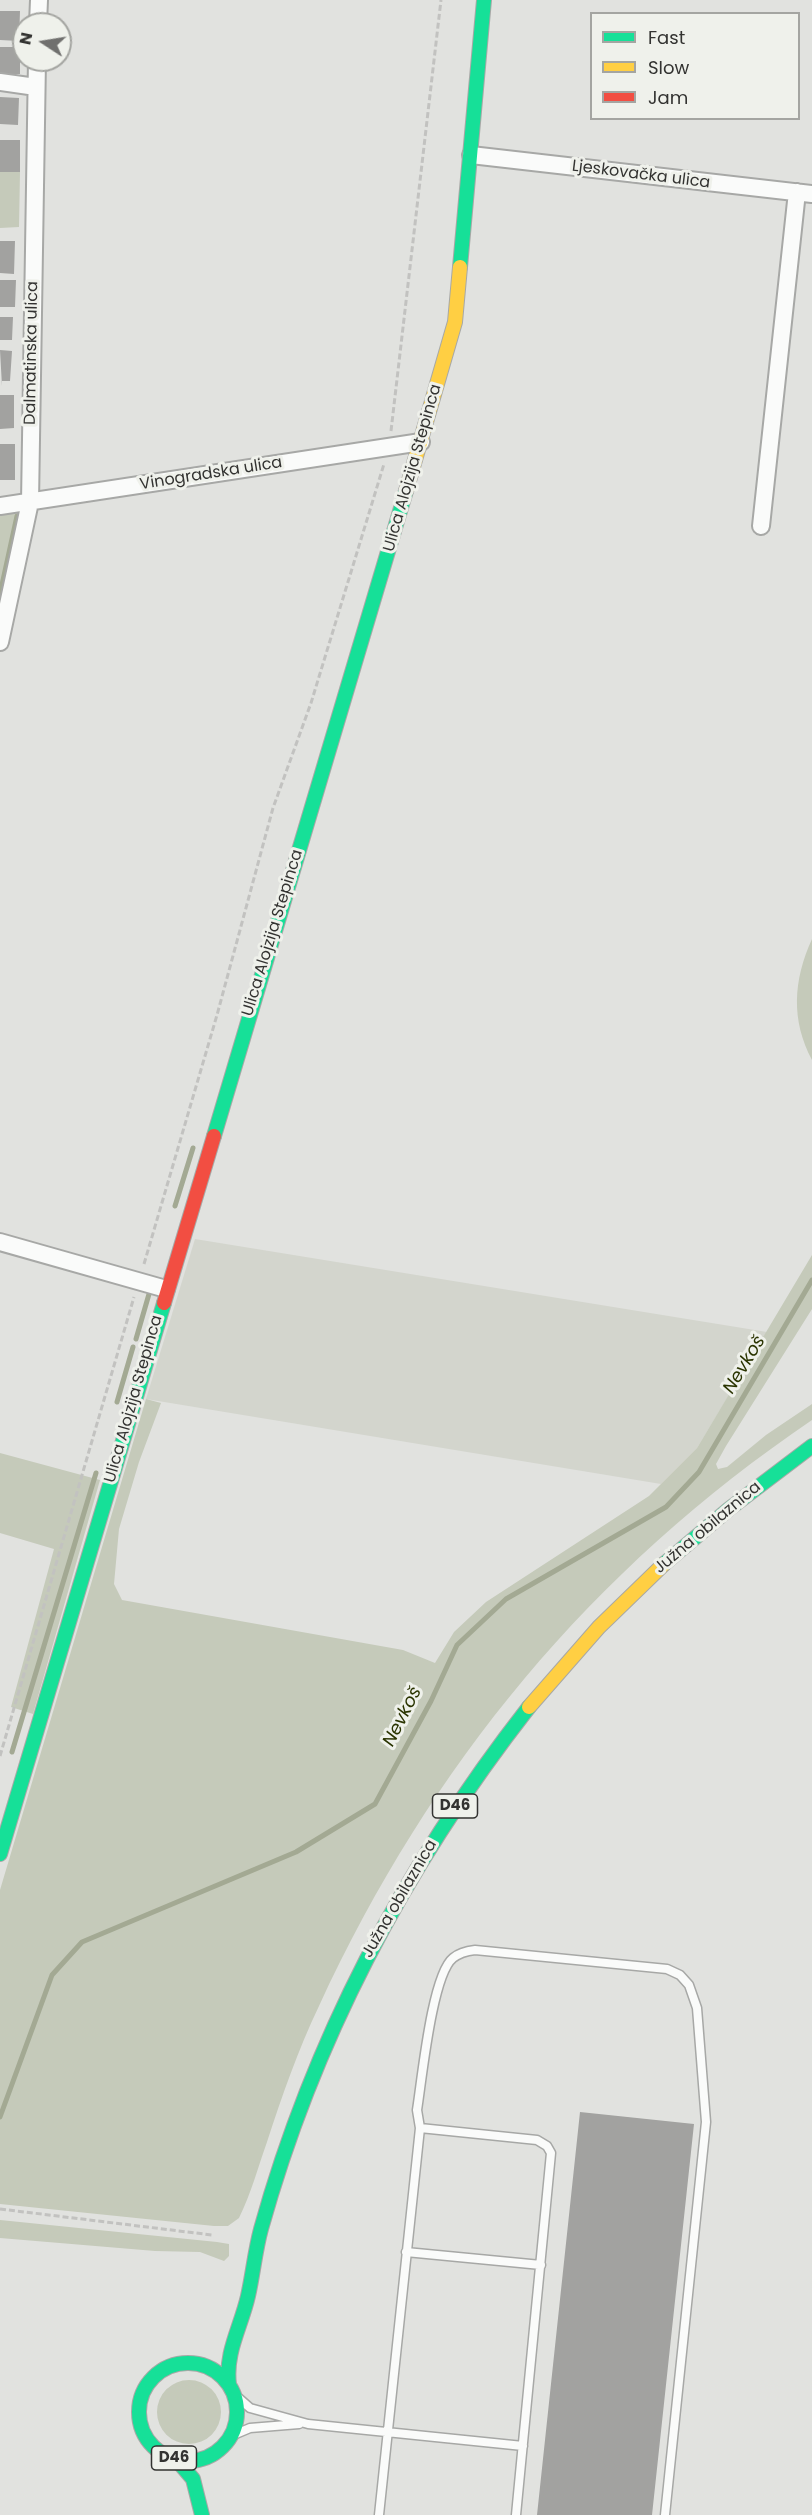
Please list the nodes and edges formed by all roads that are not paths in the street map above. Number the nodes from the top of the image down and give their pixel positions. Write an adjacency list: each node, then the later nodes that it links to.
1 (484, 0): 5 (main road, Ulica Alojzija Stepinca)
2 (33, 72): 4 (street, Dalmatinska ulica)
3 (0, 82): 4 (street)
4 (36, 87): 8 (street, Dalmatinska ulica)
5 (471, 155): 6 (street, Ljeskovačka ulica); 7 (main road, Ulica Alojzija Stepinca)
6 (804, 193): 10 (street)
7 (421, 442): 8 (street, Vinogradska ulica); 13 (main road, Ulica Alojzija Stepinca)
8 (30, 502): 9 (street, Vinogradska ulica); 11 (street, Dalmatinska ulica)
9 (0, 506)
10 (761, 526)
11 (0, 642)
12 (0, 1242): 13 (street)
13 (166, 1289): 15 (main road, Ulica Alojzija Stepinca)
14 (812, 1446): 19 (main road, Južna obilaznica / D46)
15 (0, 1854)
16 (420, 2128): 17 (lane); 18 (lane); 36 (lane)
17 (406, 2252): 18 (lane); 25 (lane)
18 (541, 2265): 27 (lane)
19 (250, 2272): 20 (main road, Južna obilaznica / D46); 23 (main road, Južna obilaznica / D46)
20 (220, 2338)
21 (210, 2352): 22 (main road, D46)
22 (194, 2363): 23 (main road); 29 (main road, D46)
23 (232, 2389): 24 (lane); 26 (main road, D46)
24 (308, 2424): 25 (lane); 26 (lane)
25 (387, 2432): 27 (lane); 34 (lane)
26 (231, 2436): 28 (main road, D46)
27 (523, 2446): 35 (lane)
28 (216, 2452): 29 (main road, D46); 30 (main road, D46)
29 (176, 2459): 32 (main road, D46)
30 (212, 2469)
31 (211, 2490): 33 (main road, D46)
32 (202, 2515)
33 (212, 2515)
34 (379, 2515)
35 (516, 2515)
36 (665, 2515)

